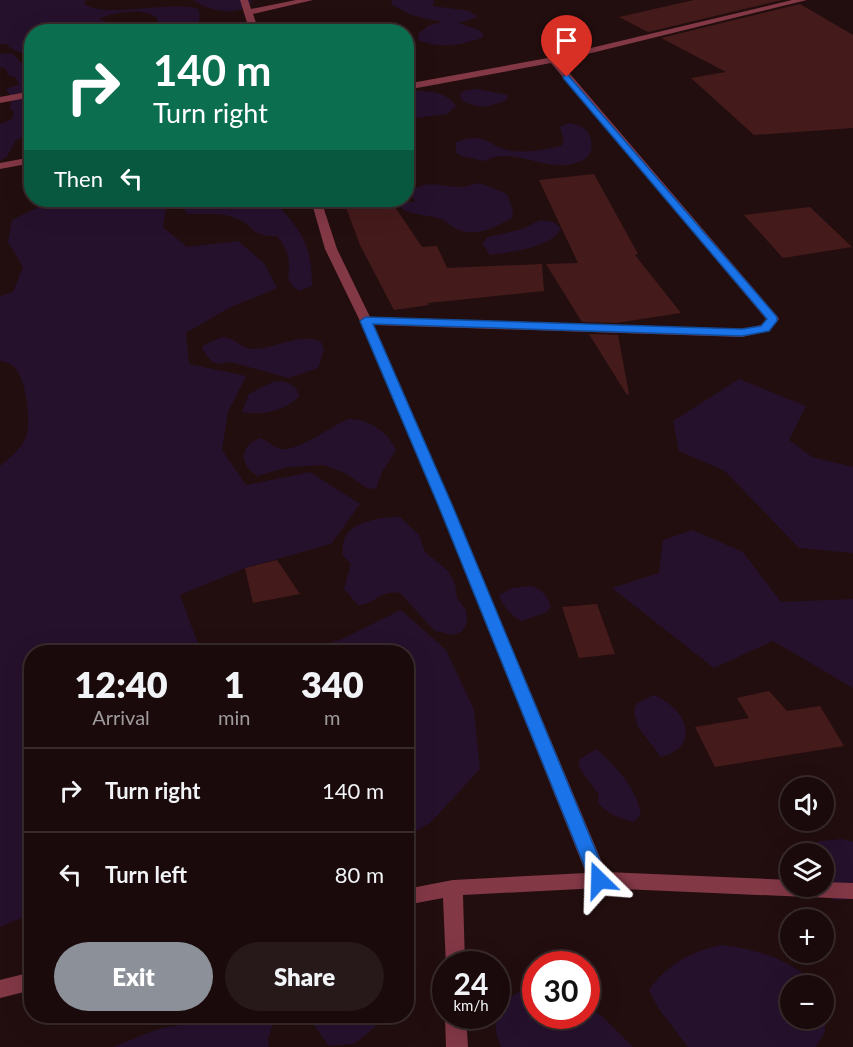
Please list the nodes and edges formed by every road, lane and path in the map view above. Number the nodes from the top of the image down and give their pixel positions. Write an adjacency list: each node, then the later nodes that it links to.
1 (244, 0): 4 (street)
2 (309, 0): 4 (street)
3 (803, 0): 6 (street)
4 (249, 12): 5 (street)
5 (253, 24)
6 (553, 60): 7 (street); 13 (street)
7 (414, 86)
8 (24, 96): 9 (street)
9 (0, 100)
10 (24, 162): 11 (street)
11 (0, 166)
12 (318, 207): 13 (street)
13 (366, 321): 14 (street)
14 (599, 880): 15 (street); 16 (street)
15 (453, 888): 17 (street); 18 (street)
16 (853, 891)
17 (414, 895)
18 (455, 951)
19 (24, 983): 20 (street)
20 (0, 989)
21 (456, 1029): 22 (street)
22 (457, 1047)

